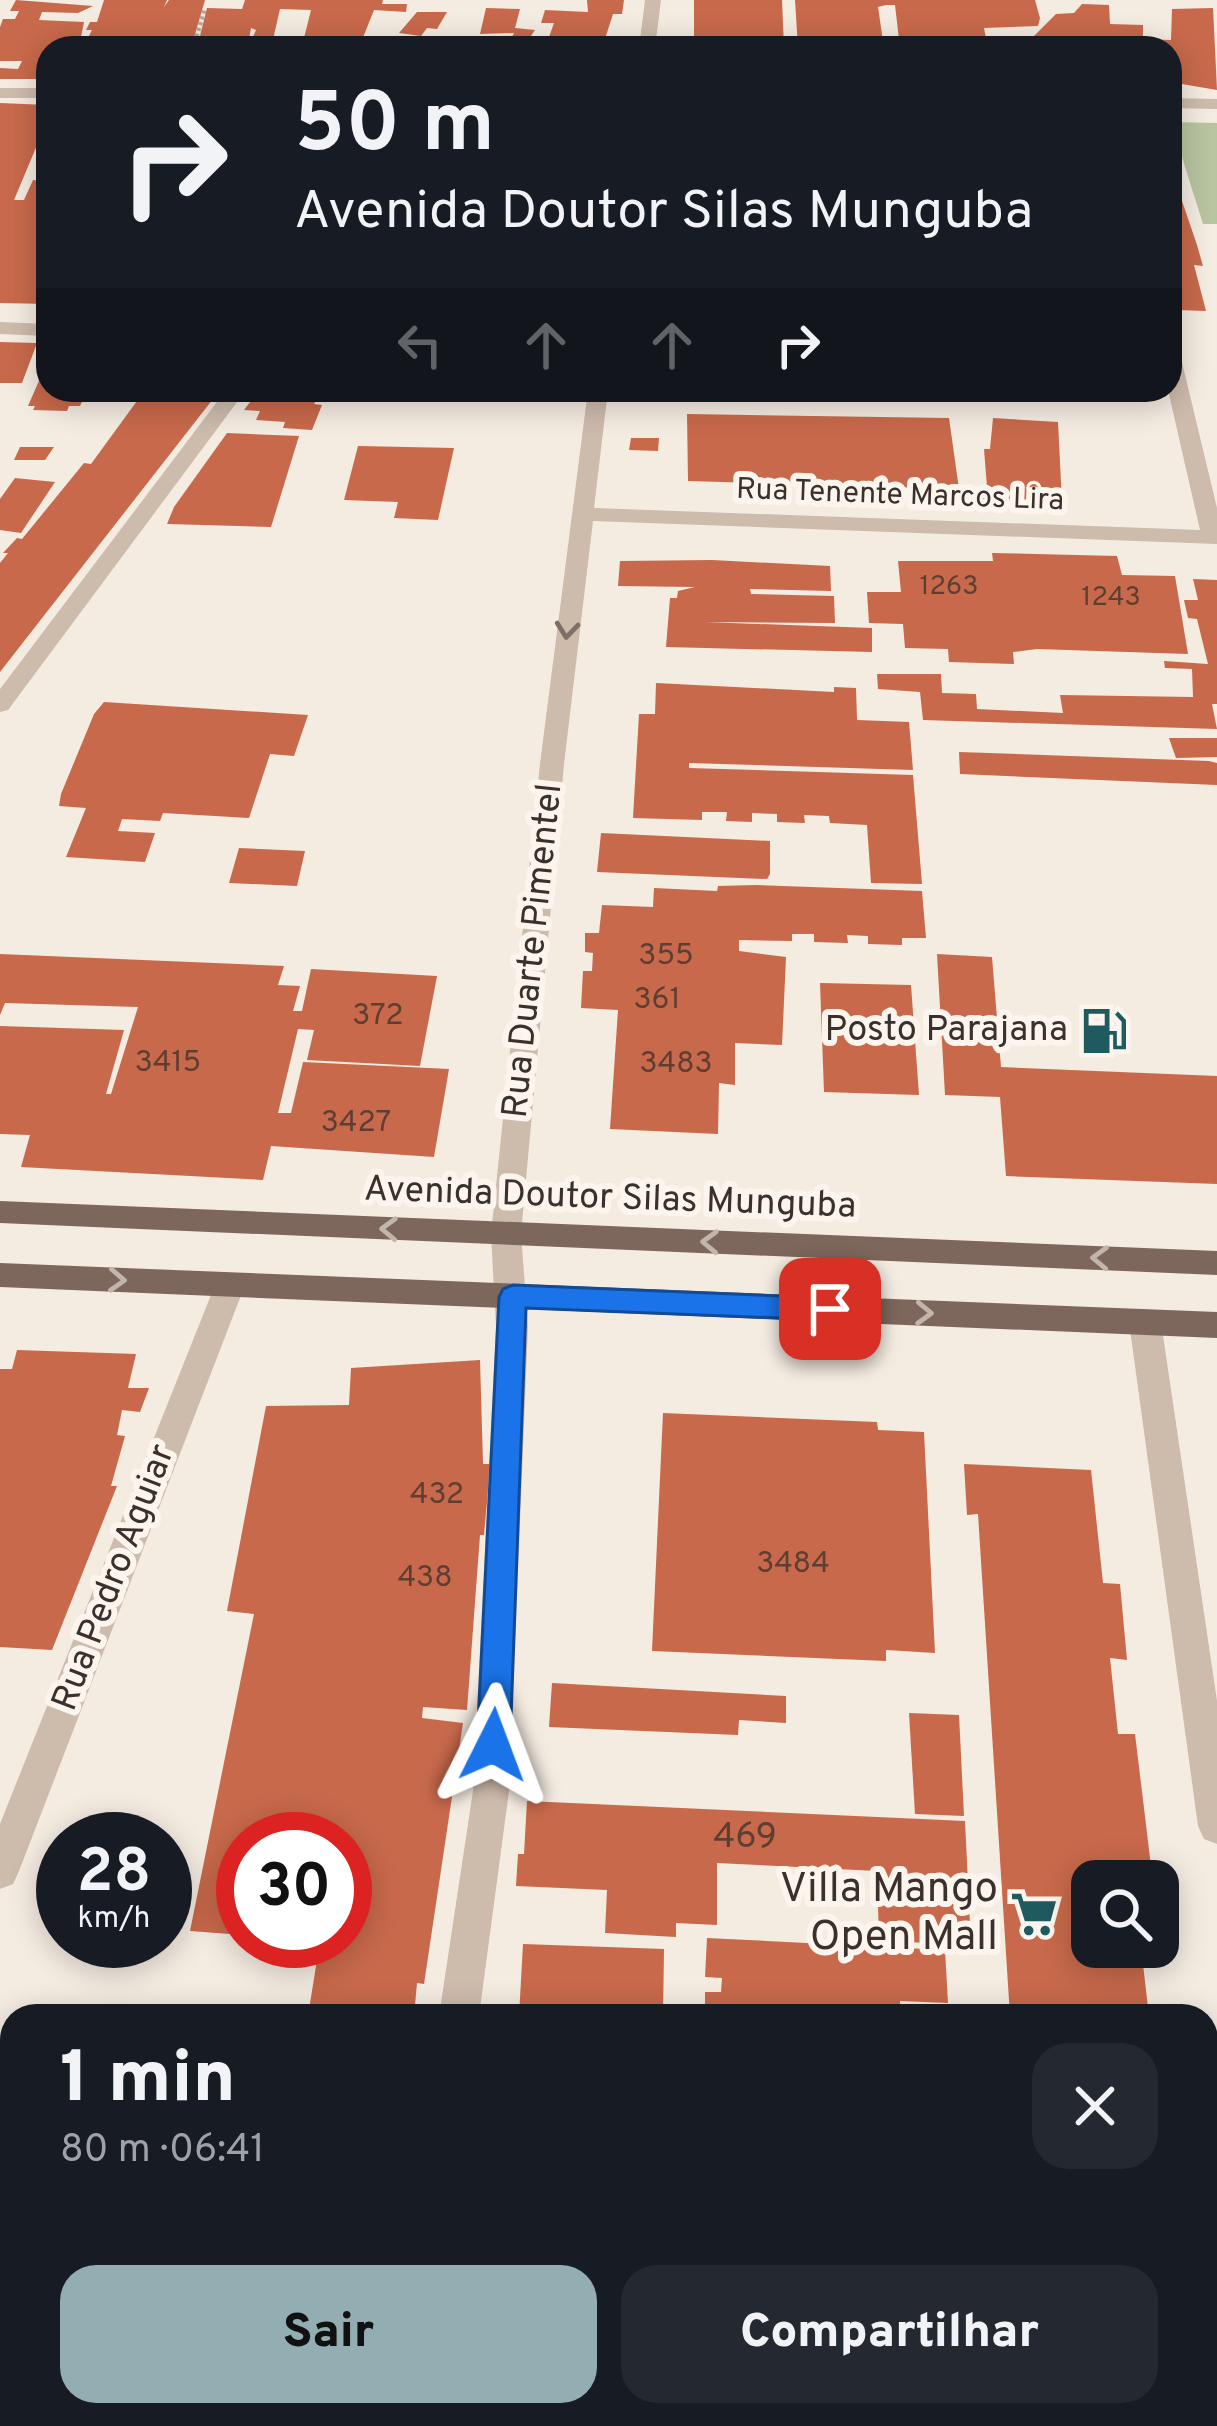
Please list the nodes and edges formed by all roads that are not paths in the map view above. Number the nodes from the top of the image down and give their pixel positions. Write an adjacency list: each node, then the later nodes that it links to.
1 (653, 0): 2 (street)
2 (648, 36)
3 (0, 93): 4 (street)
4 (36, 93)
5 (1182, 103): 6 (street)
6 (1217, 104)
7 (0, 328): 8 (street)
8 (36, 330)
9 (227, 402): 14 (street)
10 (596, 402): 12 (street, Rua Duarte Pimentel)
11 (1182, 402): 13 (street)
12 (580, 514): 13 (street, Rua Tenente Marcos Lira); 16 (street, Rua Duarte Pimentel, one-way to 16)
13 (1215, 537)
14 (0, 705)
15 (0, 1213): 16 (main road, Avenida Doutor Silas Munguba, one-way to 15)
16 (506, 1234): 17 (main road, Avenida Doutor Silas Munguba, one-way to 16); 20 (street, Rua Duarte Pimentel)
17 (1217, 1263)
18 (0, 1275): 19 (main road, one-way to 19)
19 (230, 1285): 20 (main road); 24 (street, Rua Pedro Aguiar)
20 (513, 1297): 21 (main road, one-way to 21); 25 (street, Rua Duarte Pimentel)
21 (1145, 1322): 22 (main road); 23 (street)
22 (1217, 1325)
23 (1217, 1826)
24 (0, 1871)
25 (461, 2004)

